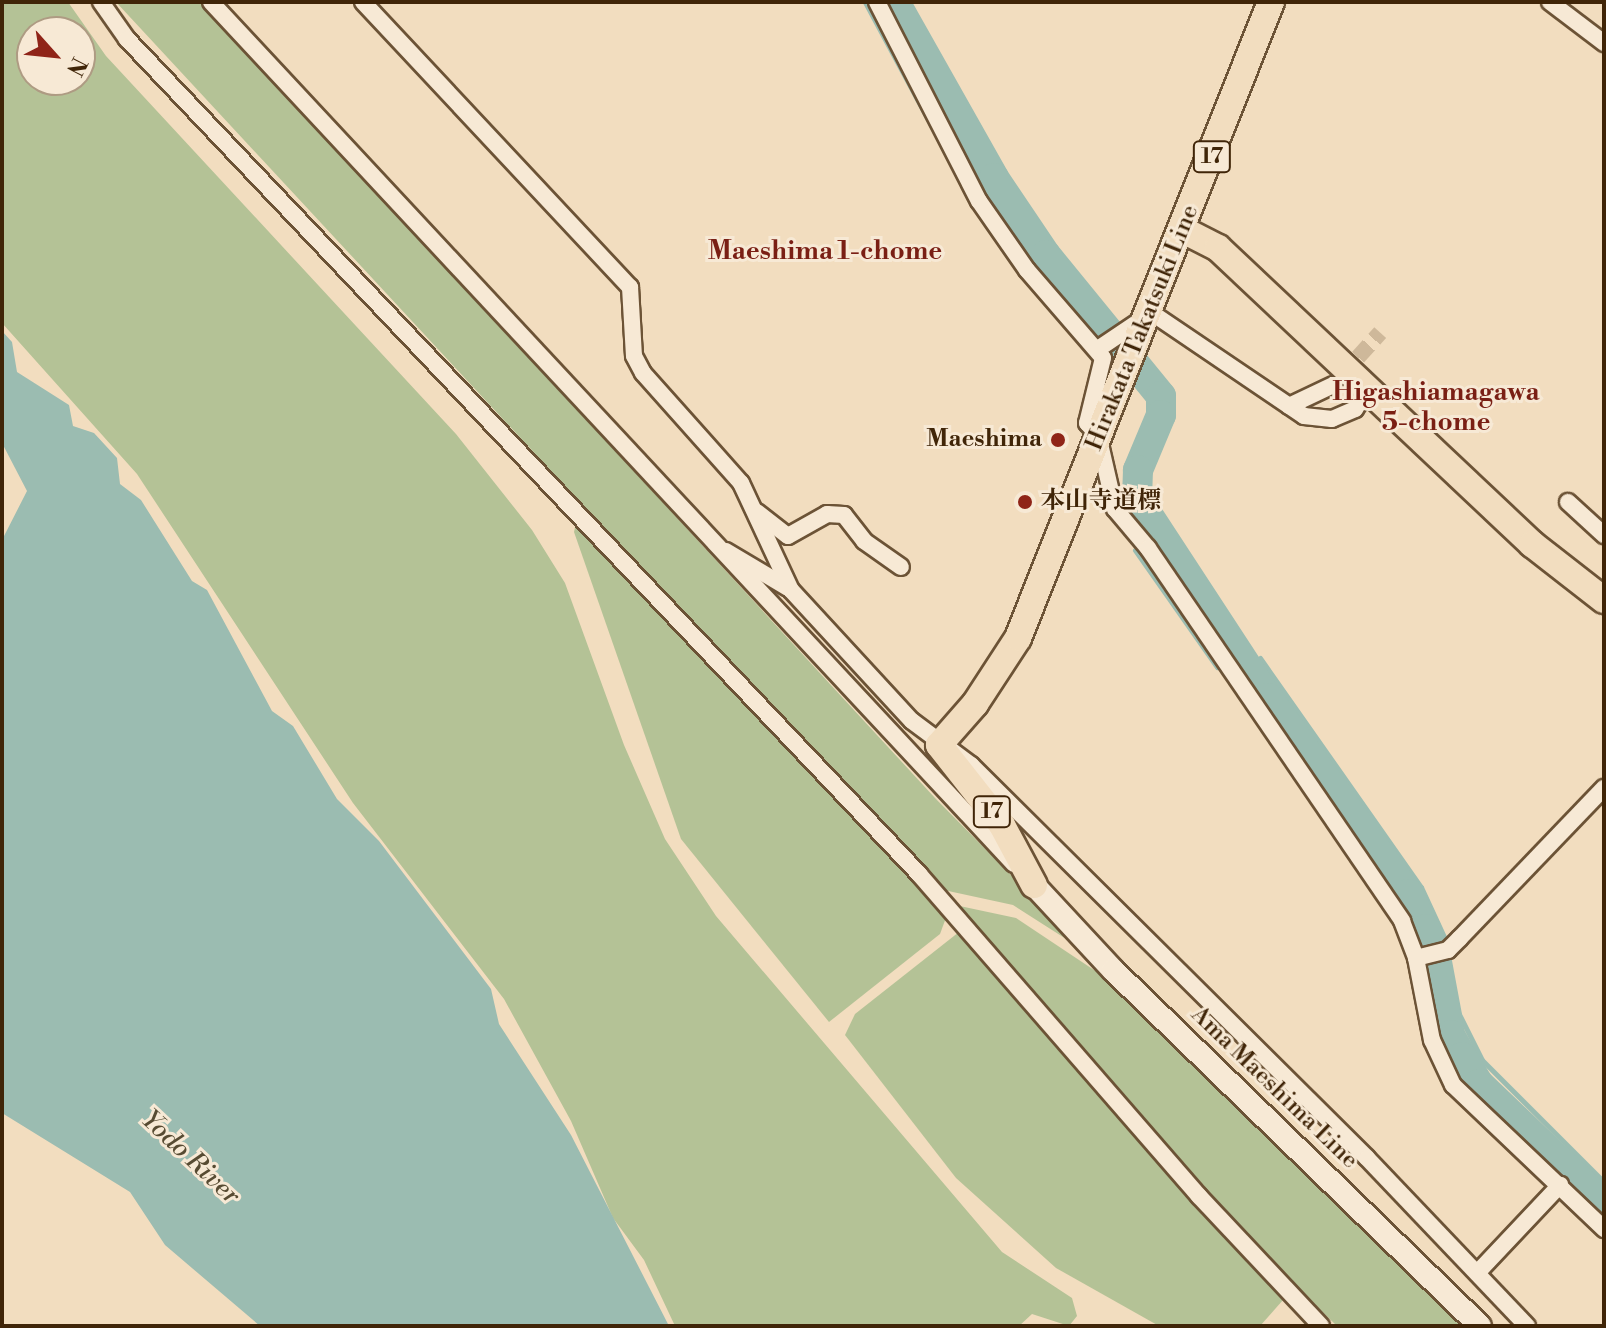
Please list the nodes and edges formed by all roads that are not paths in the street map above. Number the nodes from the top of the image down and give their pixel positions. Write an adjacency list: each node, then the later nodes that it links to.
1 (101, 2): 29 (street)
2 (211, 2): 18 (street)
3 (363, 2): 16 (street)
4 (877, 2): 10 (street)
5 (1271, 2): 8 (main road, Hirakata Takatsuki Line / 17)
6 (1550, 2): 7 (street)
7 (1604, 43)
8 (1183, 230): 9 (main road, Hirakata Takatsuki Line / 17); 12 (main road)
9 (1143, 314): 10 (street); 13 (street); 14 (main road, Hirakata Takatsuki Line / 17)
10 (1098, 349): 14 (street)
11 (1333, 385): 13 (street)
12 (1367, 391): 13 (street); 21 (main road)
13 (1289, 406)
14 (1098, 435): 22 (main road, Hirakata Takatsuki Line / 17); 25 (street)
15 (1568, 502): 17 (street)
16 (753, 508): 19 (street); 20 (street)
17 (1604, 535)
18 (721, 549): 20 (street); 24 (street)
19 (901, 567)
20 (791, 590): 22 (street)
21 (1604, 603)
22 (939, 745): 24 (main road, 17); 28 (street)
23 (1604, 788): 25 (street)
24 (1034, 885): 30 (main road, Ama Maeshima Line)
25 (1416, 958): 26 (street)
26 (1560, 1185): 27 (street); 28 (street)
27 (1604, 1229)
28 (1478, 1272): 31 (street)
29 (1321, 1326)
30 (1480, 1326)
31 (1527, 1326)

